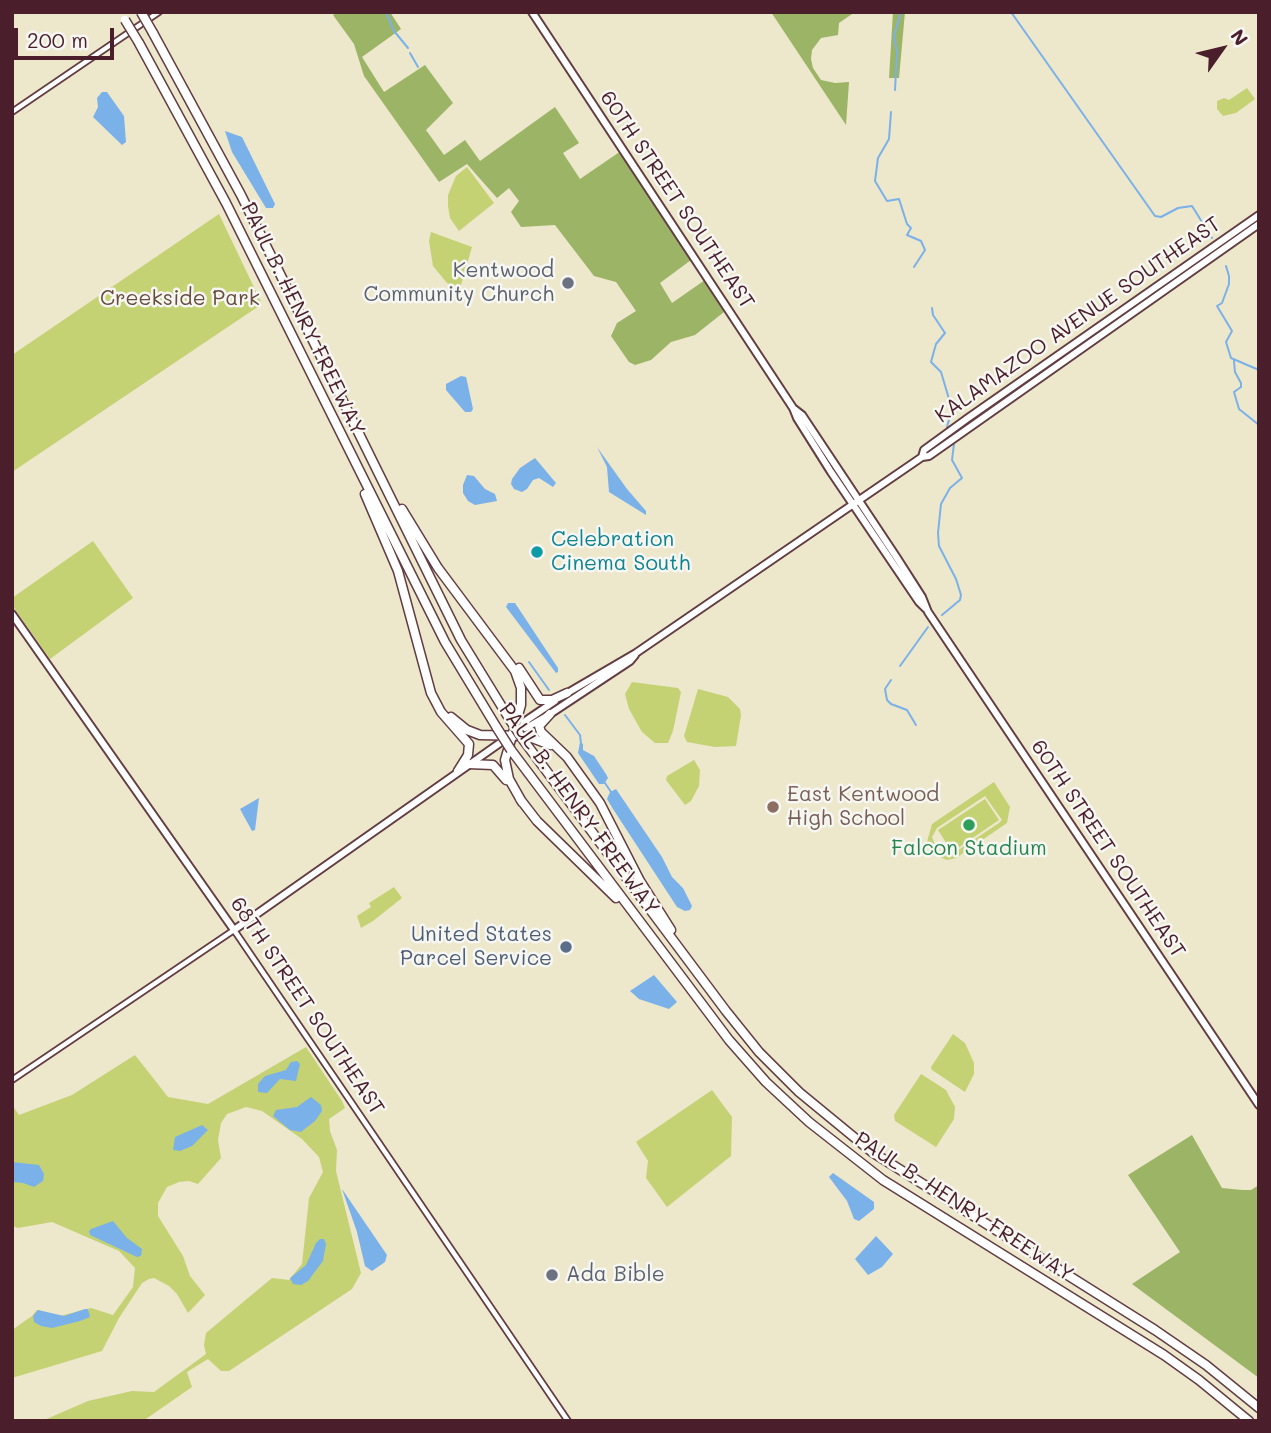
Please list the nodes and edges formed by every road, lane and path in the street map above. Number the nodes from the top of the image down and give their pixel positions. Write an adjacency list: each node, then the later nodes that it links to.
1 (141, 12): 11 (highway, PAUL B. HENRY FREEWAY, bridge)
2 (159, 12): 5 (street)
3 (531, 12): 13 (main road, 60TH STREET SOUTHEAST)
4 (123, 16): 10 (highway, PAUL B. HENRY FREEWAY, bridge)
5 (12, 112)
6 (1259, 215): 8 (main road, KALAMAZOO AVENUE SOUTHEAST)
7 (1259, 224): 9 (main road, KALAMAZOO AVENUE SOUTHEAST)
8 (1240, 229): 9 (main road); 12 (main road, KALAMAZOO AVENUE SOUTHEAST)
9 (1215, 255): 14 (main road, KALAMAZOO AVENUE SOUTHEAST)
10 (295, 342): 27 (highway); 38 (highway, PAUL B. HENRY FREEWAY, bridge)
11 (326, 365): 25 (highway); 37 (highway, PAUL B. HENRY FREEWAY, bridge)
12 (987, 405): 14 (main road); 15 (main road, KALAMAZOO AVENUE SOUTHEAST)
13 (793, 408): 17 (main road, 60TH STREET SOUTHEAST); 18 (main road, 60TH STREET SOUTHEAST)
14 (969, 427): 16 (main road, KALAMAZOO AVENUE SOUTHEAST)
15 (938, 440): 16 (main road); 19 (main road, KALAMAZOO AVENUE SOUTHEAST)
16 (939, 449): 19 (main road, KALAMAZOO AVENUE SOUTHEAST)
17 (819, 453): 18 (main road); 20 (main road, 60TH STREET SOUTHEAST)
18 (828, 455): 20 (main road, 60TH STREET SOUTHEAST)
19 (922, 457): 20 (main road, KALAMAZOO AVENUE SOUTHEAST)
20 (856, 503): 21 (main road, 60TH STREET SOUTHEAST); 22 (main road, 60TH STREET SOUTHEAST); 26 (main road, KALAMAZOO AVENUE SOUTHEAST)
21 (882, 548): 22 (main road); 23 (main road, 60TH STREET SOUTHEAST)
22 (895, 554): 23 (main road, 60TH STREET SOUTHEAST)
23 (928, 612): 40 (main road, 60TH STREET SOUTHEAST)
24 (12, 614): 36 (main road, 68TH STREET SOUTHEAST)
25 (478, 621): 28 (highway); 31 (highway)
26 (636, 653): 28 (main road, KALAMAZOO AVENUE SOUTHEAST); 29 (main road, KALAMAZOO AVENUE SOUTHEAST)
27 (422, 659): 31 (highway); 33 (highway)
28 (567, 694): 30 (main road, KALAMAZOO AVENUE SOUTHEAST)
29 (550, 714): 30 (main road, KALAMAZOO AVENUE SOUTHEAST); 34 (highway)
30 (522, 728): 31 (main road, KALAMAZOO AVENUE SOUTHEAST)
31 (511, 735): 32 (main road, KALAMAZOO AVENUE SOUTHEAST); 34 (highway); 35 (highway)
32 (468, 764): 33 (main road, KALAMAZOO AVENUE SOUTHEAST); 35 (highway)
33 (458, 771): 36 (main road, KALAMAZOO AVENUE SOUTHEAST)
34 (579, 774): 37 (highway)
35 (522, 802): 38 (highway)
36 (234, 930): 39 (street, KALAMAZOO AVENUE SOUTHEAST); 42 (street, 68TH STREET SOUTHEAST)
37 (726, 1011): 41 (highway, PAUL B. HENRY FREEWAY)
38 (712, 1018): 43 (highway, PAUL B. HENRY FREEWAY)
39 (12, 1080)
40 (1259, 1105)
41 (1259, 1408)
42 (568, 1421)
43 (1249, 1421)

